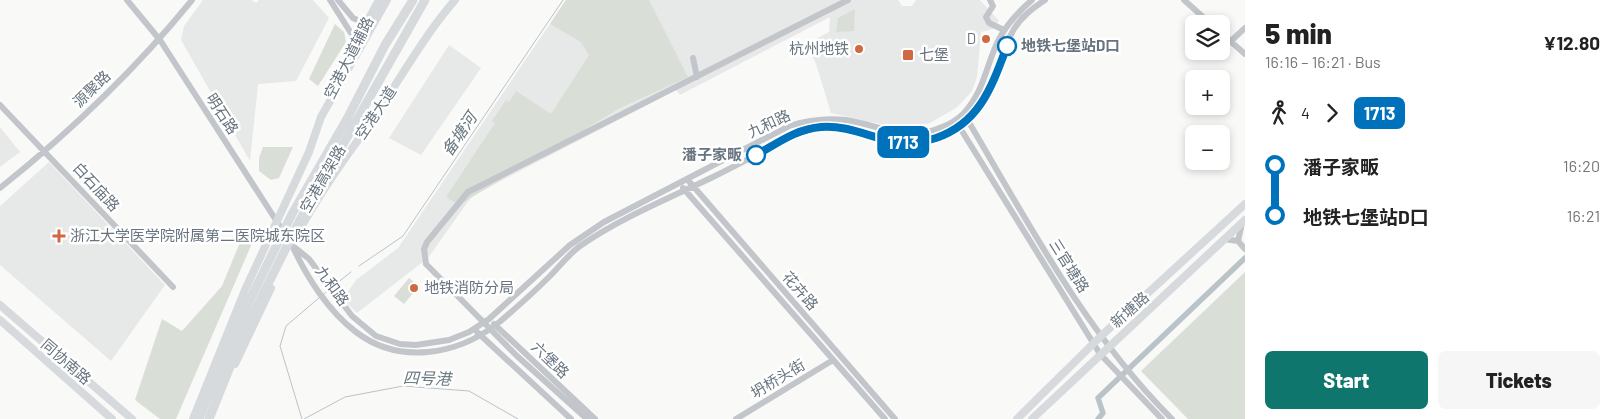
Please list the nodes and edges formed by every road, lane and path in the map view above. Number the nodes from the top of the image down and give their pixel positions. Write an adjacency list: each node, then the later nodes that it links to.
1 (127, 0): 20 (street, 明石路)
2 (192, 0): 20 (street, 源聚路)
3 (330, 0): 21 (street)
4 (338, 0): 17 (street)
5 (379, 0): 17 (main road, 空港大道辅路)
6 (387, 0): 29 (main road)
7 (406, 0): 23 (highway)
8 (413, 0): 23 (highway, 空港高架路)
9 (426, 0): 32 (highway, 空港高架路)
10 (848, 0): 26 (street)
11 (990, 0): 19 (street)
12 (1032, 0): 19 (street, 九和路)
13 (1045, 0): 31 (street, 九和路)
14 (1184, 0): 16 (street)
15 (454, 2): 44 (main road, 空港大道)
16 (1201, 15)
17 (366, 24): 21 (main road, 空港大道辅路)
18 (1245, 28): 22 (street)
19 (1004, 30): 28 (street, 九和路)
20 (160, 40): 34 (street, 源聚路); 41 (street, 明石路)
21 (356, 41): 29 (main road, 空港大道辅路)
22 (1231, 41): 24 (street)
23 (385, 45): 32 (highway, 空港高架路)
24 (1245, 54)
25 (693, 58): 26 (street)
26 (697, 77): 65 (street)
27 (0, 105): 34 (street, 白石庙路)
28 (963, 114): 30 (street, 九和路); 31 (street, 三官塘路)
29 (321, 117): 41 (main road)
30 (954, 120): 33 (street, 三官塘路); 35 (street, 九和路)
31 (968, 121): 33 (street, 九和路); 53 (street, 三官塘路)
32 (350, 122): 61 (highway, 空港高架路); 62 (highway, 空港高架路)
33 (959, 127): 37 (street, 九和路); 54 (street, 三官塘路)
34 (45, 150): 38 (street, 源聚路); 46 (street, 白石庙路)
35 (687, 179): 36 (street, 九和路); 37 (street, 花卉路)
36 (679, 183): 39 (street, 花卉路); 48 (street, 九和路)
37 (693, 186): 39 (street, 九和路); 69 (street, 花卉路)
38 (0, 188)
39 (685, 190): 50 (street, 九和路); 57 (street, 花卉路)
40 (1245, 204): 53 (main road, 新塘路)
41 (276, 221): 44 (street, 明石路); 60 (main road)
42 (1243, 221): 43 (main road, 新塘路); 45 (street)
43 (1224, 239): 45 (street); 55 (main road, 新塘路)
44 (292, 245): 51 (street, 九和路); 52 (street, 九和路); 63 (main road, 空港大道)
45 (1242, 245)
46 (173, 287)
47 (0, 305): 59 (main road, 同协南路)
48 (489, 319): 50 (street, 六堡路); 51 (street, 九和路)
49 (0, 320): 58 (main road, 同协南路)
50 (495, 325): 52 (street, 九和路); 66 (street, 六堡路)
51 (474, 329): 52 (street, 六堡路)
52 (480, 335): 64 (street, 六堡路)
53 (1101, 336): 54 (main road, 新塘路); 55 (street, 三官塘路)
54 (1093, 344): 56 (street, 三官塘路); 70 (main road, 新塘路)
55 (1108, 346): 56 (main road, 新塘路); 73 (street, 三官塘路)
56 (1100, 354): 71 (main road, 新塘路); 72 (street, 三官塘路)
57 (833, 360): 67 (street, 坍桥头街); 68 (street, 花卉路)
58 (112, 419)
59 (132, 419)
60 (193, 419)
61 (199, 419)
62 (208, 419)
63 (213, 419)
64 (571, 419)
65 (587, 419)
66 (595, 419)
67 (736, 419)
68 (885, 419)
69 (895, 419)
70 (1017, 419)
71 (1032, 419)
72 (1162, 419)
73 (1172, 419)

